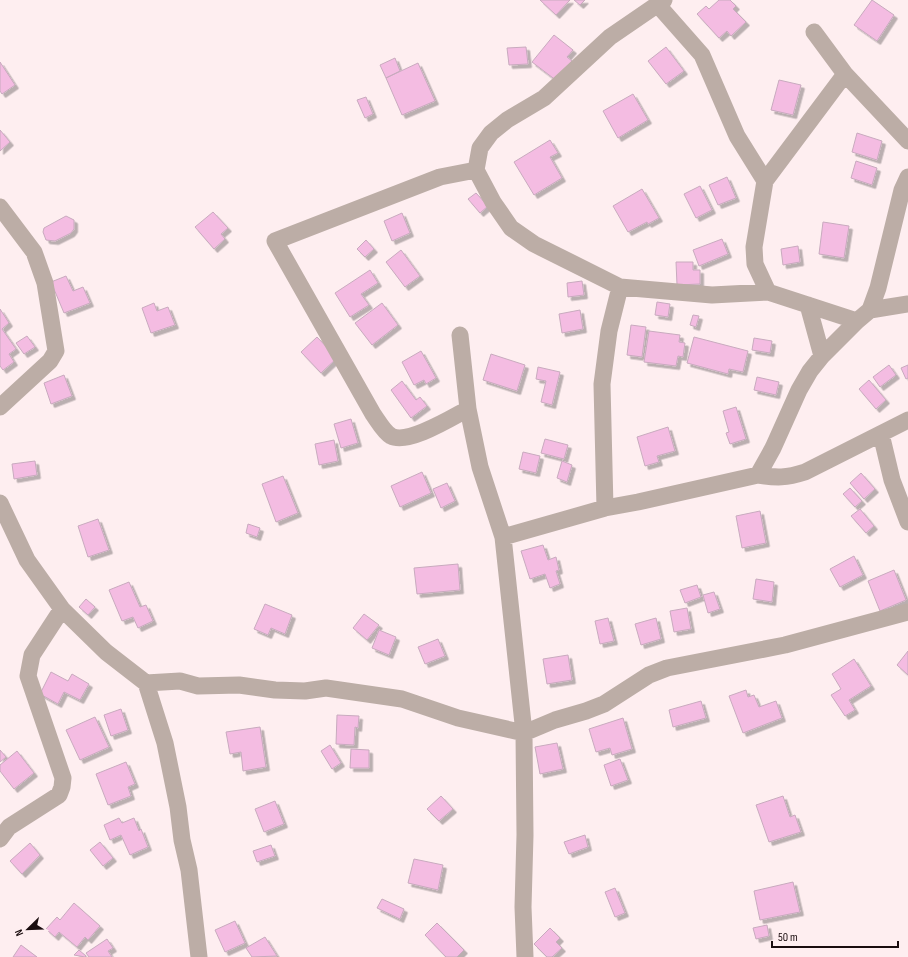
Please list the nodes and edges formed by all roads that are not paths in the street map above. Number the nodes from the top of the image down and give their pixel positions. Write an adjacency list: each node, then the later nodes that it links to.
1 (660, 2): 5 (street); 7 (street)
2 (814, 32): 3 (street)
3 (845, 74): 4 (street); 7 (street)
4 (908, 141)
5 (476, 170): 9 (street); 18 (street)
6 (908, 177): 13 (street)
7 (764, 181): 10 (street)
8 (0, 207): 17 (street)
9 (620, 287): 10 (street); 23 (street)
10 (768, 292): 12 (street)
11 (908, 304): 13 (street)
12 (808, 305): 14 (street); 16 (street)
13 (870, 310): 14 (street)
14 (856, 321): 16 (street)
15 (460, 335): 18 (street)
16 (822, 356): 21 (street)
17 (0, 407)
18 (468, 409): 25 (street)
19 (908, 420): 20 (street)
20 (881, 434): 21 (street); 24 (street)
21 (758, 475): 23 (street)
22 (0, 503): 26 (street)
23 (605, 508): 25 (street)
24 (908, 522)
25 (503, 537): 29 (street)
26 (62, 609): 28 (street); 30 (street)
27 (908, 612): 29 (street)
28 (146, 683): 29 (street); 31 (street)
29 (524, 733): 32 (street)
30 (0, 839)
31 (199, 957)
32 (525, 957)

